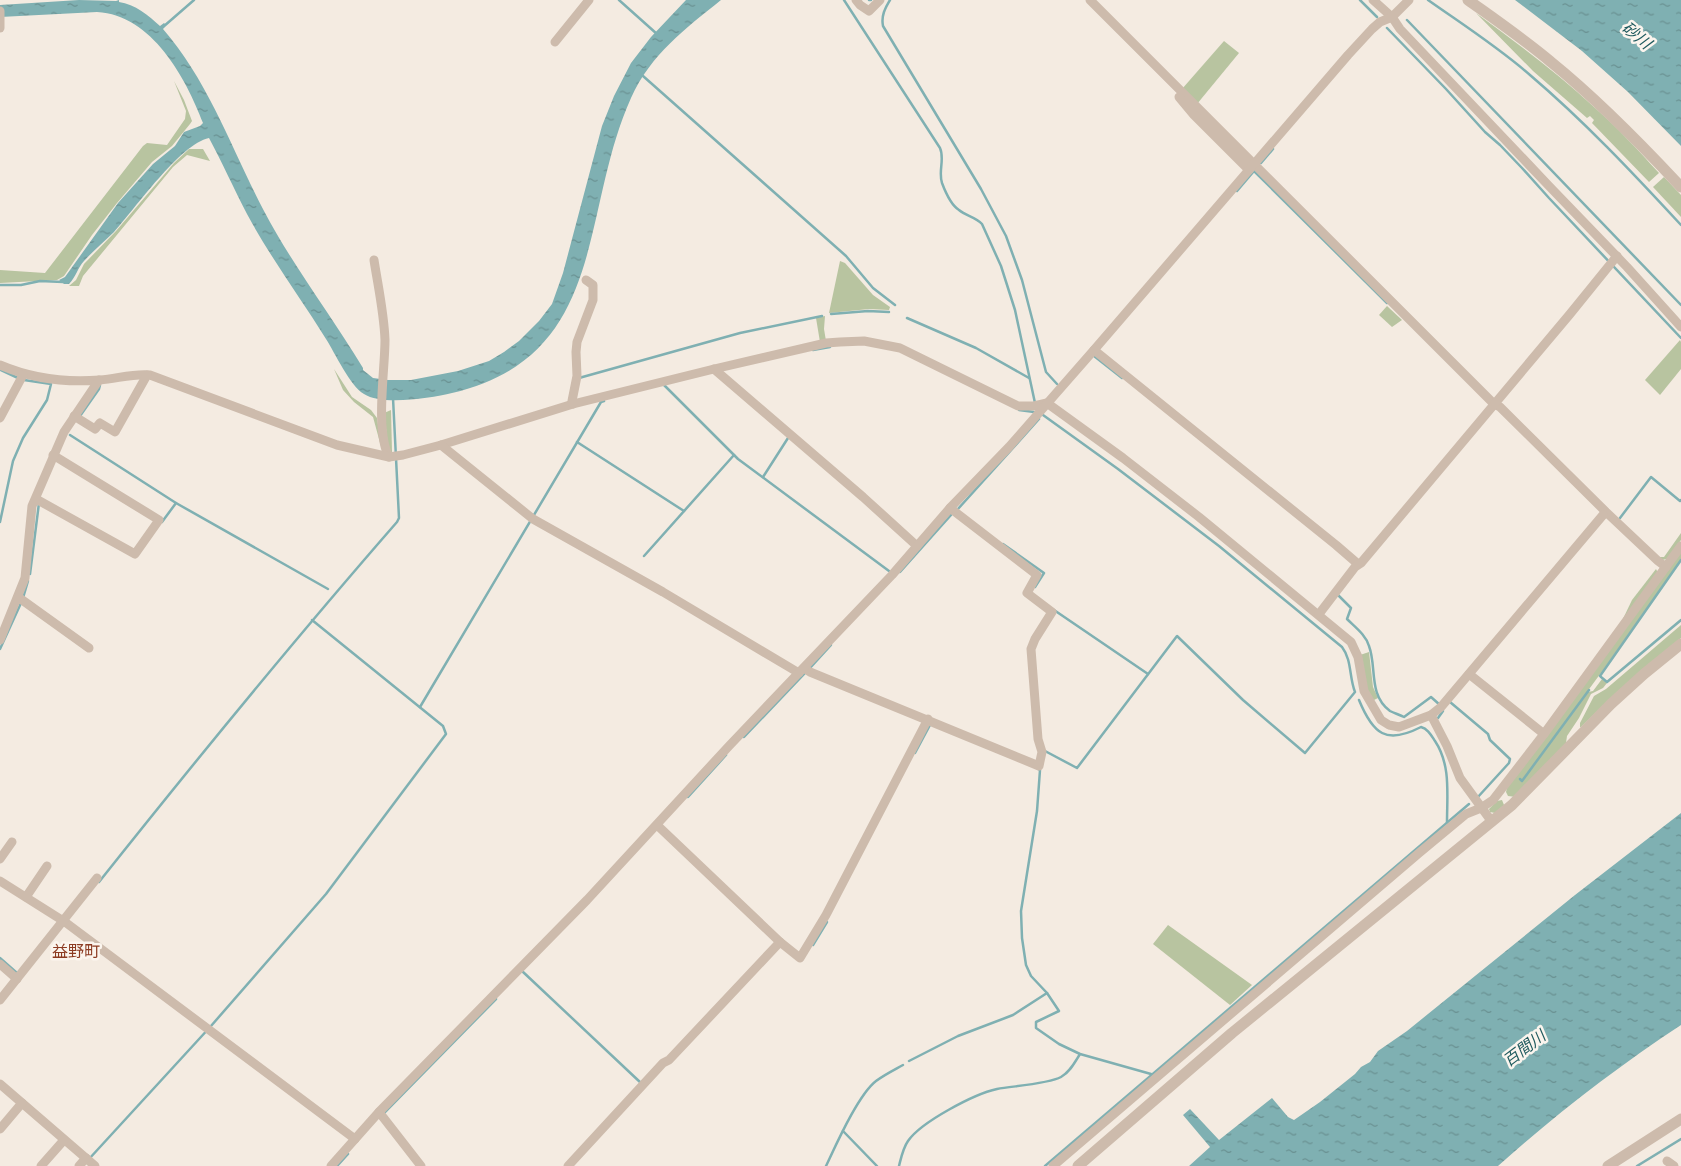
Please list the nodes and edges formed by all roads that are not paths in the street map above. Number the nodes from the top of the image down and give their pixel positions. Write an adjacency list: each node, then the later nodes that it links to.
1 (589, 0): 11 (street)
2 (856, 0): 3 (street)
3 (880, 0)
4 (1090, 0): 13 (street)
5 (1373, 0): 9 (street)
6 (1408, 0): 9 (street)
7 (1468, 0): 14 (street)
8 (0, 11): 10 (street)
9 (1392, 17): 13 (street); 16 (street)
10 (0, 26)
11 (555, 42)
12 (1179, 97): 13 (street)
13 (1252, 167): 19 (street); 26 (street)
14 (1681, 187)
15 (374, 260): 32 (street)
16 (1613, 261): 18 (street); 26 (street)
17 (586, 280): 25 (street)
18 (1681, 327)
19 (1096, 352): 27 (street); 39 (street)
20 (0, 365): 23 (street)
21 (715, 371): 25 (street); 27 (street); 36 (street)
22 (147, 375): 24 (street); 28 (street); 32 (street)
23 (22, 377): 24 (street); 29 (street)
24 (99, 380): 28 (street)
25 (572, 403): 30 (street)
26 (1494, 404): 38 (street); 39 (street)
27 (1049, 405): 34 (street); 41 (street)
28 (74, 416): 31 (street)
29 (0, 418)
30 (441, 445): 32 (street); 45 (street)
31 (53, 455): 33 (street); 33 (street)
32 (393, 457)
33 (36, 499): 40 (street)
34 (950, 508): 36 (street); 48 (street)
35 (1603, 515): 46 (street)
36 (917, 546): 45 (street)
37 (1681, 546): 38 (street)
38 (1666, 566): 49 (street)
39 (1356, 567): 41 (street)
40 (21, 599): 42 (street); 44 (street)
41 (1319, 614): 47 (street)
42 (0, 640)
43 (1681, 644): 51 (street)
44 (89, 648)
45 (805, 670): 48 (street); 52 (street)
46 (1471, 675): 47 (street); 49 (street)
47 (1431, 715): 50 (street)
48 (928, 719): 60 (street)
49 (1544, 734): 50 (street)
50 (1481, 808): 51 (street); 77 (street)
51 (1492, 822): 78 (street)
52 (657, 825): 60 (street); 66 (street)
53 (12, 842): 54 (street)
54 (0, 860)
55 (47, 866): 58 (street)
56 (97, 878): 59 (street)
57 (0, 880): 58 (street)
58 (26, 897): 59 (street)
59 (65, 922): 62 (street); 69 (street)
60 (780, 942): 76 (street)
61 (0, 964): 62 (street)
62 (17, 978): 63 (street)
63 (0, 1000)
64 (0, 1084): 65 (street)
65 (22, 1103): 68 (street); 70 (street)
66 (381, 1114): 69 (street); 75 (street)
67 (1681, 1119): 79 (street)
68 (0, 1129)
69 (355, 1138): 74 (street)
70 (64, 1140): 71 (street); 72 (street)
71 (89, 1161): 73 (street)
72 (41, 1166)
73 (79, 1166)
74 (331, 1166)
75 (422, 1166)
76 (568, 1166)
77 (1053, 1166)
78 (1078, 1166)
79 (1608, 1166)

